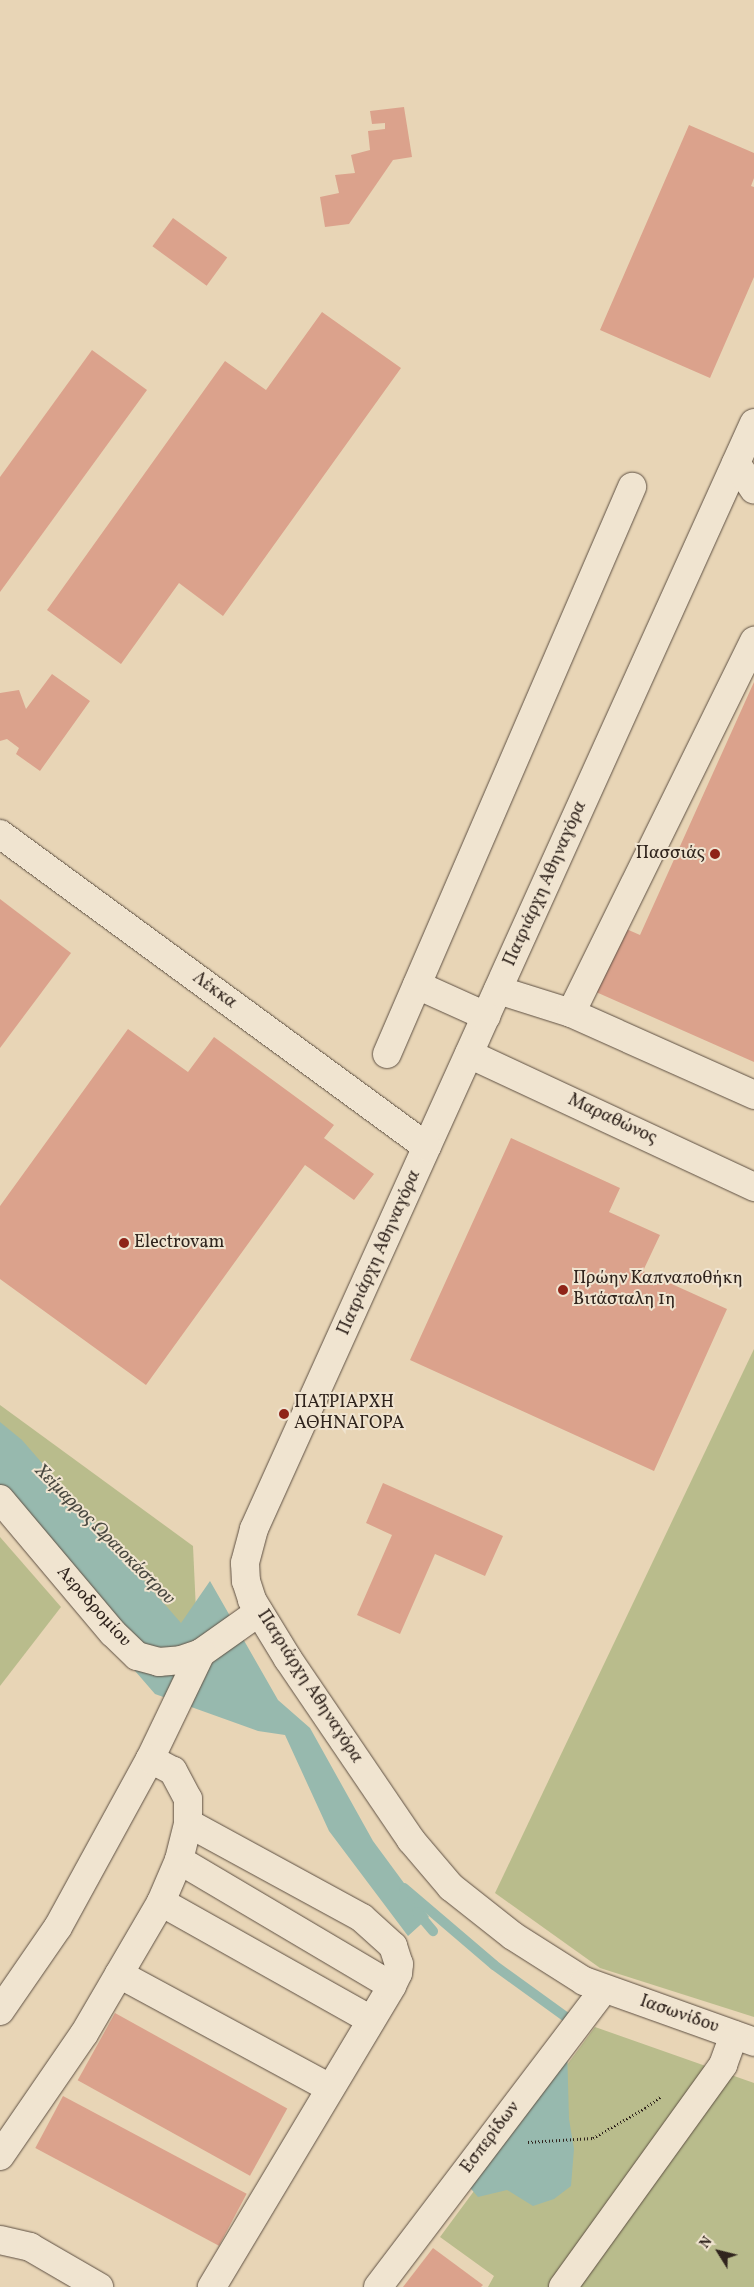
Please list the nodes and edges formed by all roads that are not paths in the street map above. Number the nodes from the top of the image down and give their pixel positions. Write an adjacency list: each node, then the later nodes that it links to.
1 (754, 423): 2 (street, Πατριάρχη Αθηναγόρα)
2 (736, 463): 4 (street); 8 (street, Πατριάρχη Αθηναγόρα)
3 (632, 488): 7 (street)
4 (754, 490)
5 (754, 641): 9 (street)
6 (0, 834): 14 (street, Λέκκα)
7 (417, 985): 10 (street); 11 (street)
8 (498, 990): 9 (street); 10 (street, Πατριάρχη Αθηναγόρα)
9 (571, 1013): 13 (street)
10 (486, 1016): 12 (street, Πατριάρχη Αθηναγόρα)
11 (387, 1054)
12 (469, 1054): 14 (street, Πατριάρχη Αθηναγόρα); 15 (street, Μαραθώνος)
13 (754, 1095)
14 (427, 1147): 17 (street, Πατριάρχη Αθηναγόρα)
15 (754, 1187)
16 (0, 1499): 18 (street, Αεροδρομίου)
17 (259, 1612): 18 (street, Αεροδρομίου); 25 (street, Πατριάρχη Αθηναγόρα)
18 (201, 1653): 19 (street)
19 (150, 1759): 20 (street); 26 (street)
20 (188, 1823): 21 (street); 24 (street)
21 (179, 1860): 22 (street); 24 (street)
22 (161, 1902): 23 (street); 27 (street)
23 (119, 1974): 29 (street); 30 (street)
24 (392, 1986): 27 (street)
25 (604, 1989): 28 (street, Ιασωνίδου); 34 (street, Εσπερίδων)
26 (0, 2011)
27 (371, 2020): 29 (street)
28 (744, 2039): 35 (street)
29 (330, 2088): 33 (street)
30 (0, 2156)
31 (0, 2240): 32 (street)
32 (99, 2287)
33 (212, 2287)
34 (378, 2287)
35 (563, 2287)

